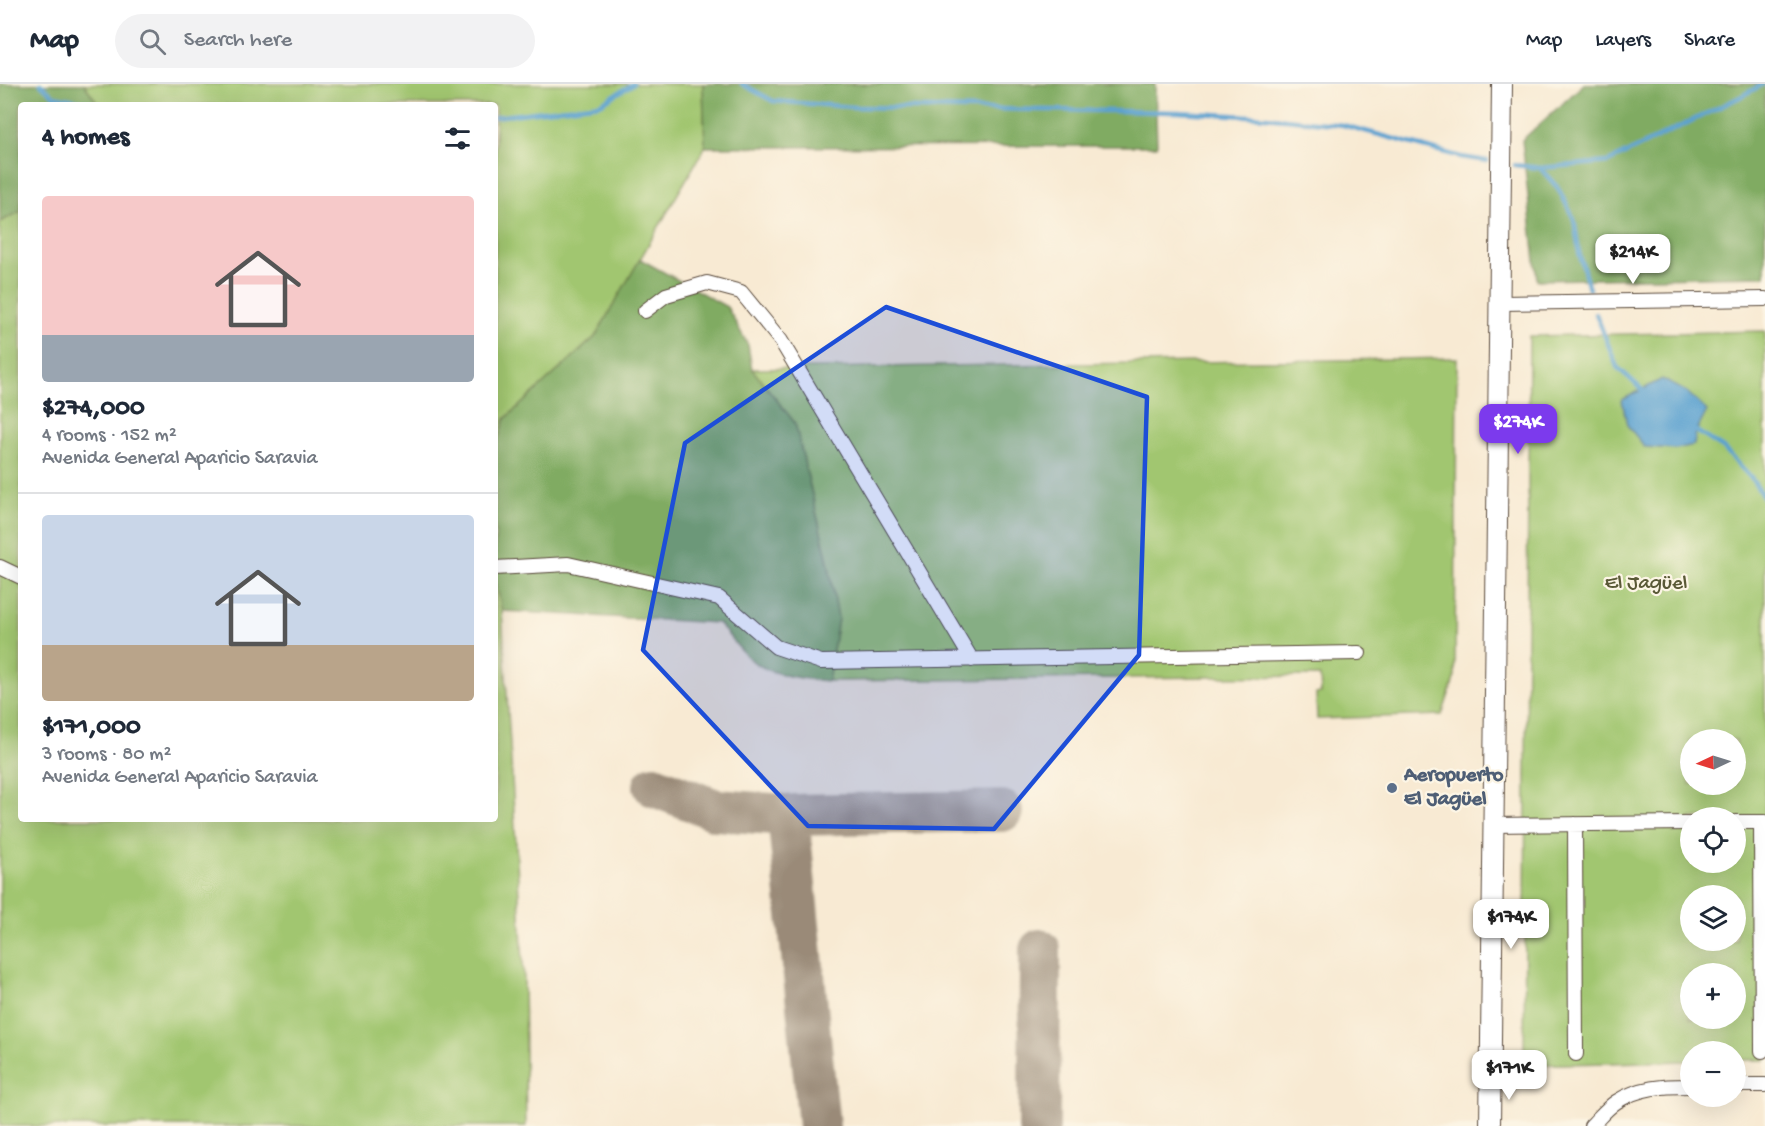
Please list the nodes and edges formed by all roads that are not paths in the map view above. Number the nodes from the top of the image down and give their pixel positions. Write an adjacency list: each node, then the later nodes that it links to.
1 (1502, 84): 3 (main road)
2 (1765, 299): 3 (street)
3 (1501, 303): 14 (main road)
4 (645, 311): 9 (street)
5 (0, 567): 7 (street)
6 (498, 567): 9 (street)
7 (18, 576)
8 (1359, 653): 9 (street)
9 (972, 660)
10 (1746, 822): 11 (street)
11 (1763, 822): 15 (street)
12 (1680, 823): 13 (street)
13 (1575, 824): 14 (street); 16 (street)
14 (1494, 825): 20 (main road)
15 (1762, 1051)
16 (1576, 1054)
17 (1746, 1085): 18 (street)
18 (1765, 1085)
19 (1680, 1086): 21 (street)
20 (1490, 1126)
21 (1591, 1126)

